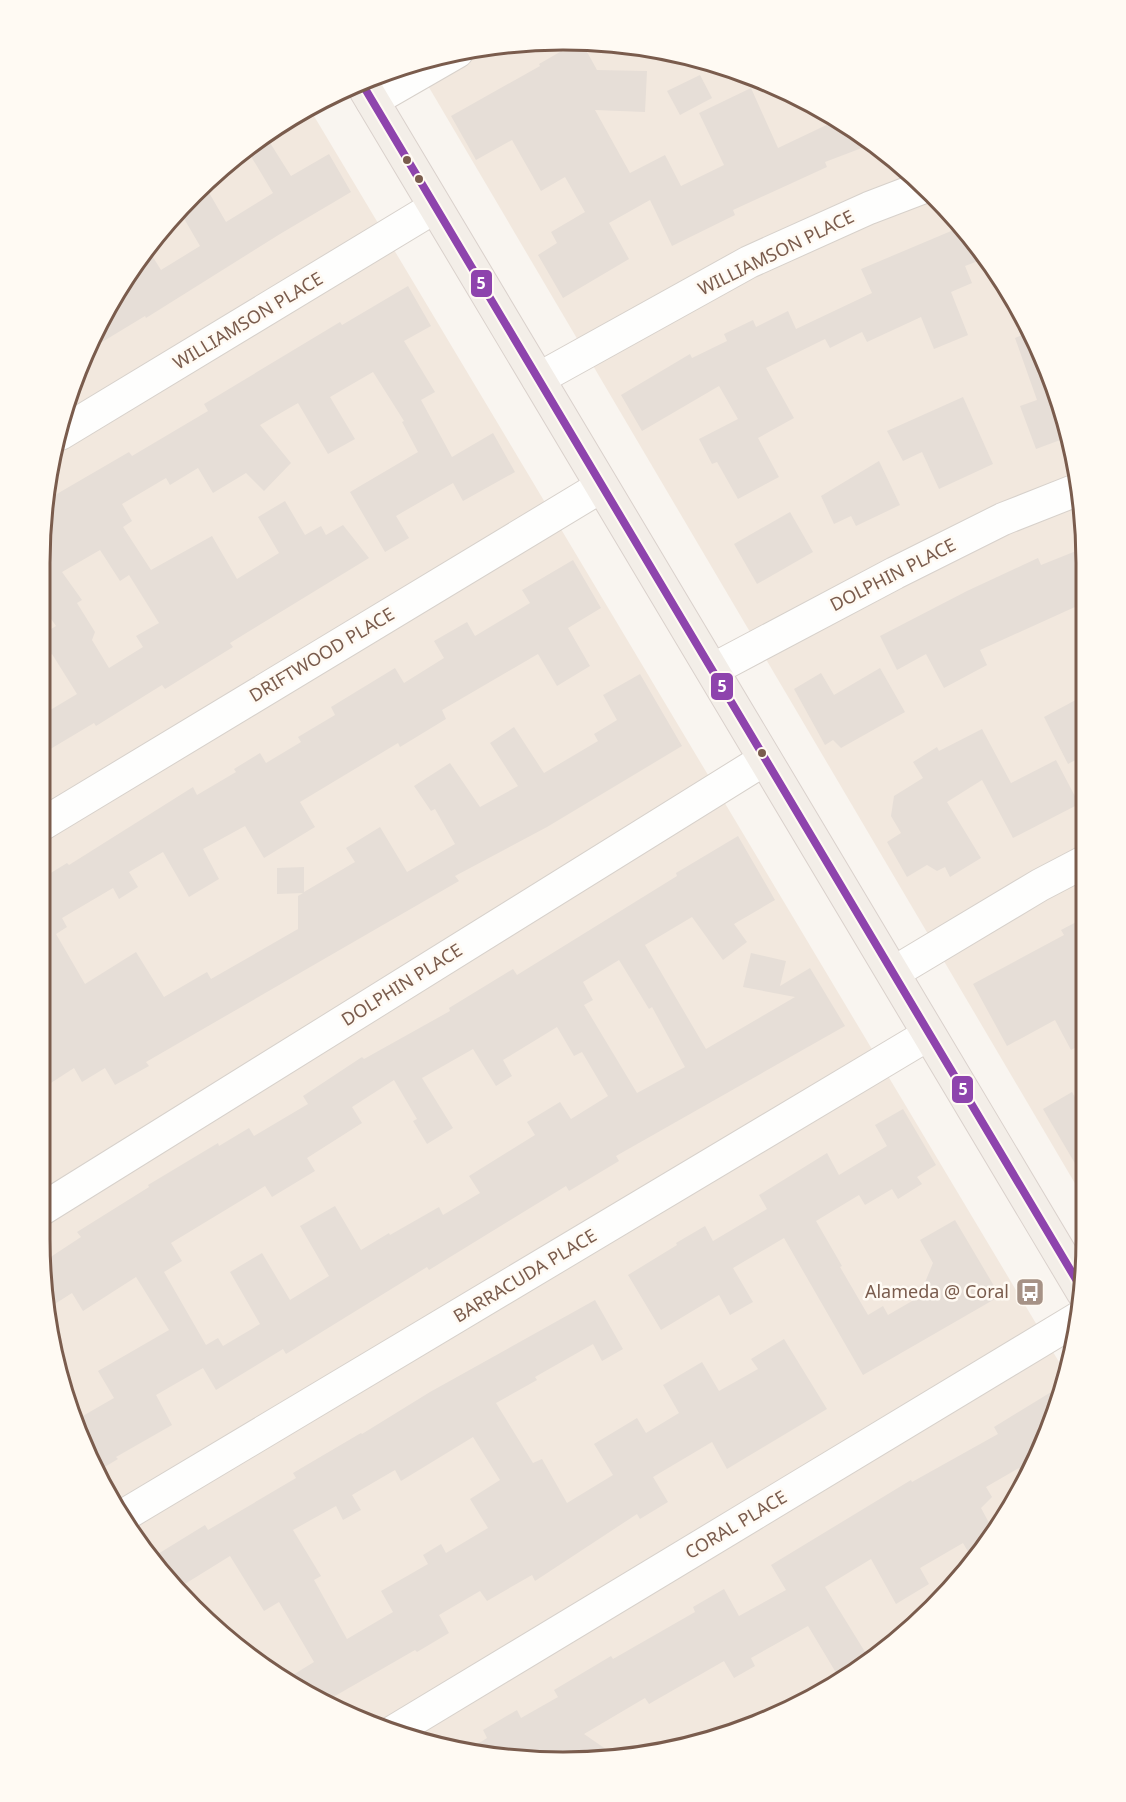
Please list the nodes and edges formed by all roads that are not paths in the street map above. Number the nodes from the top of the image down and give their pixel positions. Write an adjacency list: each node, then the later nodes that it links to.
1 (405, 75): 2 (street)
2 (366, 92): 4 (main road)
3 (916, 190): 5 (street, WILLIAMSON PLACE)
4 (435, 207): 5 (main road); 6 (street, WILLIAMSON PLACE)
5 (538, 379): 7 (main road)
6 (67, 430)
7 (602, 486): 9 (main road); 11 (street, DRIFTWOOD PLACE)
8 (1071, 492): 9 (street, DOLPHIN PLACE)
9 (712, 670): 10 (main road)
10 (765, 759): 13 (main road); 15 (street, DOLPHIN PLACE)
11 (50, 820)
12 (1076, 866): 13 (street)
13 (892, 973): 14 (main road)
14 (929, 1034): 16 (main road); 18 (street, BARRACUDA PLACE)
15 (50, 1205)
16 (1075, 1272)
17 (1069, 1323): 19 (street, CORAL PLACE)
18 (129, 1512)
19 (402, 1726)

